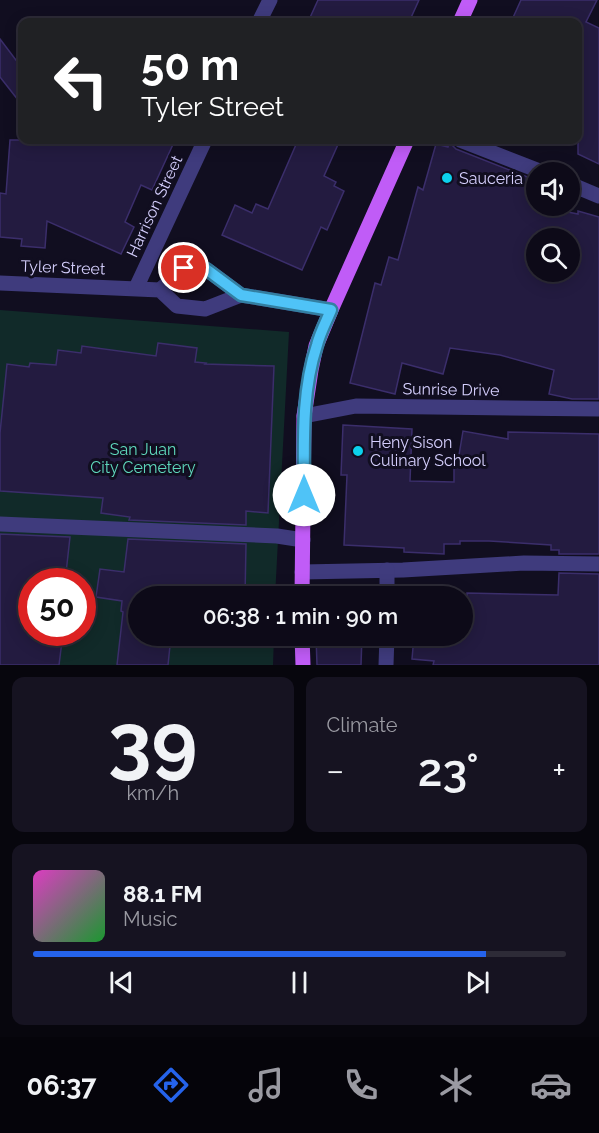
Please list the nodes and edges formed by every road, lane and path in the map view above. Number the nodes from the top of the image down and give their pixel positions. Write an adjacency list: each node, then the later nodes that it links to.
1 (270, 0): 3 (street)
2 (470, 0): 4 (main road)
3 (261, 18)
4 (462, 18)
5 (203, 144): 12 (street, Harrison Street)
6 (405, 144): 15 (main road)
7 (470, 144): 8 (street)
8 (526, 166)
9 (580, 188): 10 (street)
10 (599, 196)
11 (0, 282): 12 (street, Tyler Street)
12 (136, 288): 13 (street, Tyler Street)
13 (160, 290): 14 (street); 14 (street)
14 (241, 295): 15 (street)
15 (331, 310): 17 (main road)
16 (599, 409): 17 (street, Sunrise Drive)
17 (304, 416): 19 (main road)
18 (0, 524): 19 (street)
19 (303, 540): 22 (main road)
20 (599, 564): 21 (street)
21 (387, 570): 22 (street); 24 (street)
22 (302, 572): 23 (main road)
23 (302, 586)
24 (387, 586)
25 (302, 646): 27 (main road)
26 (387, 646): 28 (street)
27 (303, 665)
28 (386, 665)

